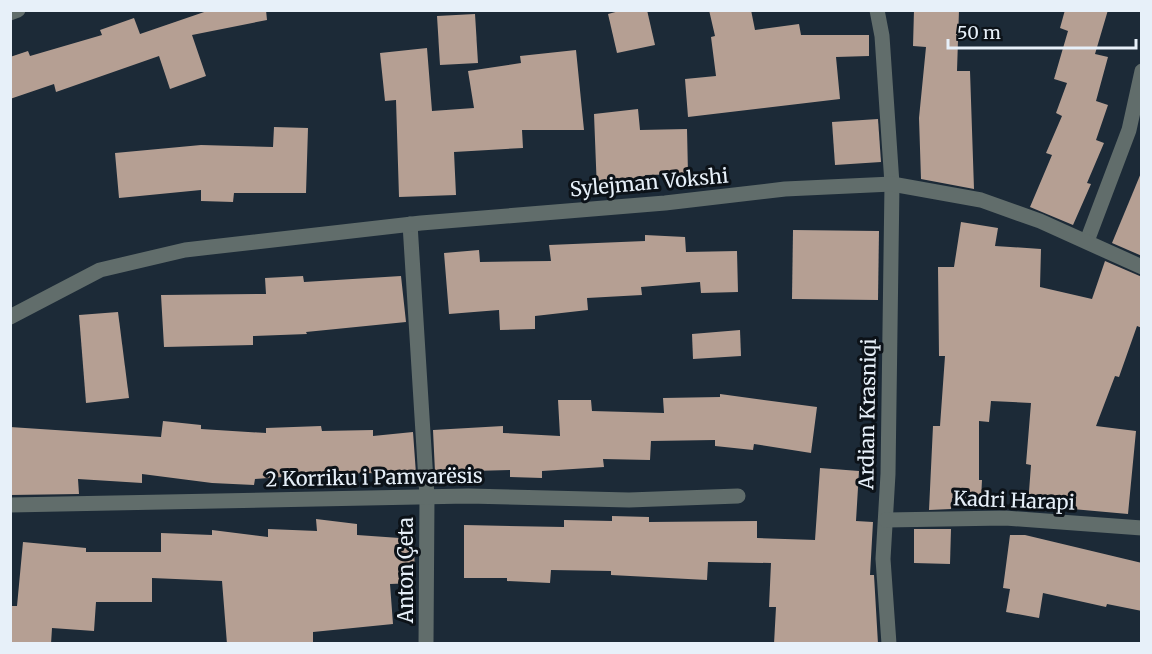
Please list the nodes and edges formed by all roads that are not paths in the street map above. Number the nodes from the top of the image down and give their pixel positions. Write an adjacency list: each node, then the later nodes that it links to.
1 (18, 10): 3 (street)
2 (878, 10): 5 (street, Ardian Krasniqi)
3 (10, 13)
4 (1142, 71): 7 (street)
5 (892, 184): 6 (street, Sylejman Vokshi); 7 (street, Sylejman Vokshi); 13 (street, Ardian Krasniqi)
6 (410, 224): 9 (street, Sylejman Vokshi); 11 (street)
7 (1087, 241): 8 (street, Sylejman Vokshi)
8 (1142, 267)
9 (10, 317)
10 (738, 496): 11 (street, 2 Korriku i Pamvarësis)
11 (427, 497): 12 (street, 2 Korriku i Pamvarësis); 15 (street, Anton Çeta)
12 (10, 505)
13 (886, 520): 14 (street, Kadri Harapi); 16 (street, Ardian Krasniqi)
14 (1142, 528)
15 (426, 644)
16 (889, 644)

